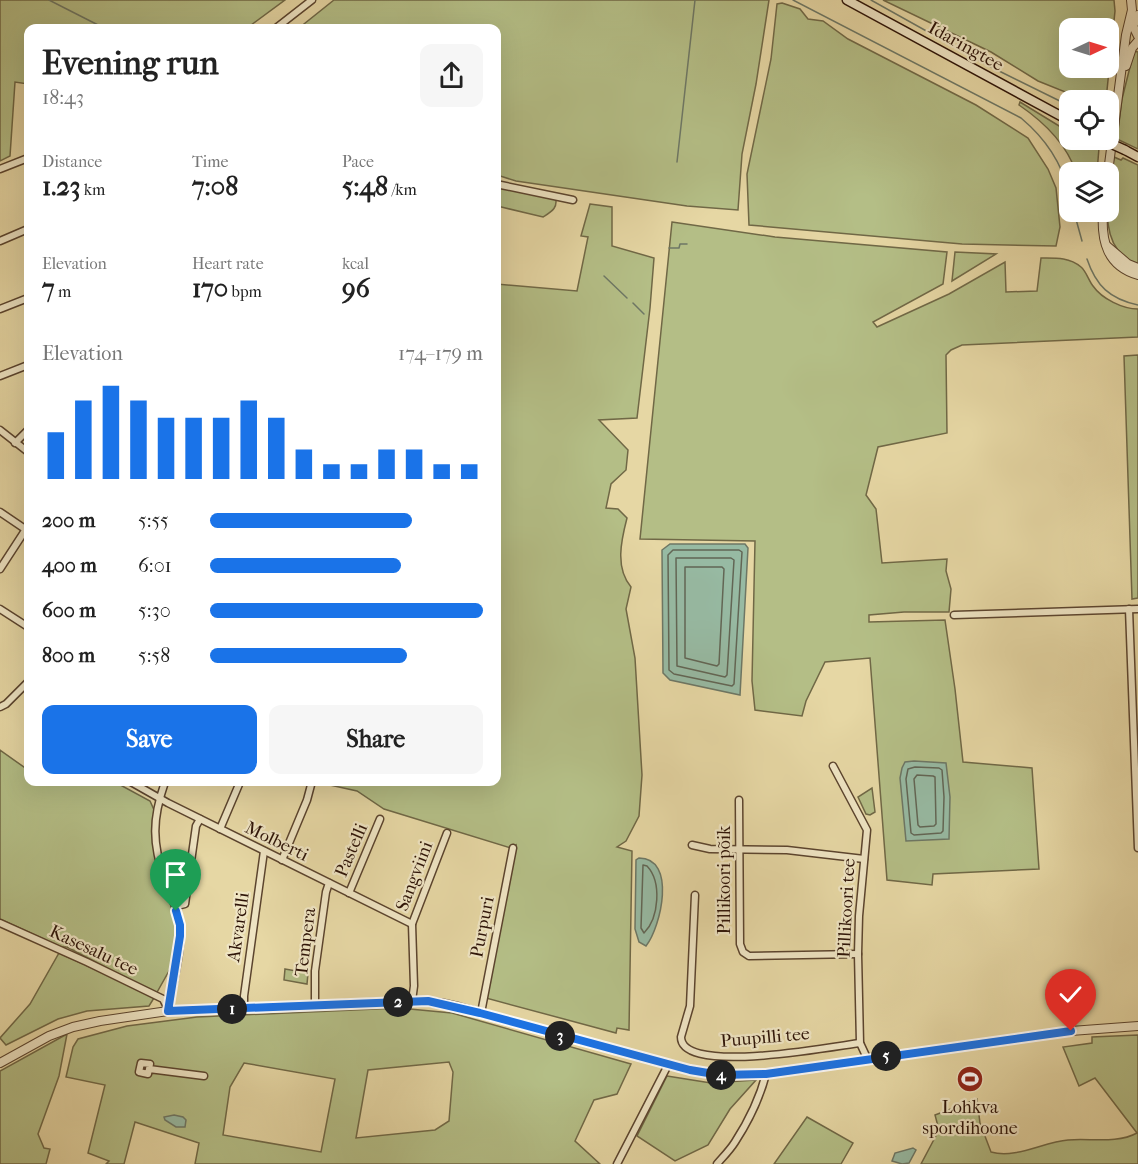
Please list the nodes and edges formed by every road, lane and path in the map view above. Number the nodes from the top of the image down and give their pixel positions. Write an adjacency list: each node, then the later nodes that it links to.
1 (312, 0): 5 (street)
2 (847, 0): 8 (main road, Idaringtee)
3 (1131, 0): 4 (street)
4 (1135, 15): 6 (street); 7 (street)
5 (281, 24)
6 (1138, 39): 7 (street)
7 (1122, 73): 12 (street)
8 (1059, 115)
9 (1119, 147): 10 (main road, bridge)
10 (1138, 156)
11 (24, 160): 13 (street)
12 (1109, 162)
13 (0, 169)
14 (501, 185): 15 (street)
15 (573, 200)
16 (1104, 222): 19 (street)
17 (24, 231): 18 (street)
18 (0, 241)
19 (1106, 245): 20 (street); 21 (street)
20 (1138, 268)
21 (1138, 275)
22 (24, 299): 23 (street)
23 (0, 307)
24 (24, 367): 25 (street)
25 (0, 376)
26 (0, 430): 28 (street)
27 (24, 434): 28 (street)
28 (15, 443): 29 (street)
29 (24, 449)
30 (0, 512): 31 (street)
31 (24, 527)
32 (24, 535): 33 (street)
33 (0, 569)
34 (0, 609): 38 (street)
35 (1129, 609): 36 (street); 37 (street); 54 (street)
36 (1138, 609)
37 (954, 615)
38 (24, 624)
39 (24, 686): 40 (street)
40 (0, 707)
41 (833, 766): 57 (street, Pillikoori tee)
42 (138, 786): 46 (street, Molberti)
43 (164, 786): 46 (street)
44 (238, 786): 50 (street)
45 (311, 786): 58 (street)
46 (160, 798): 48 (street, Molberti); 62 (street)
47 (739, 800): 55 (street, Pillikoori põik)
48 (200, 819): 50 (street, Molberti); 62 (street)
49 (380, 819): 60 (street, Pastelli)
50 (220, 829): 56 (street, Molberti)
51 (447, 833): 64 (street, Sangviini)
52 (692, 845): 55 (street)
53 (513, 848): 70 (street, Purpuri)
54 (1138, 848)
55 (738, 850): 57 (street); 65 (street, Pillikoori põik)
56 (264, 851): 58 (street, Molberti); 68 (street, Akvarelli)
57 (864, 859): 65 (street, Pillikoori tee)
58 (282, 860): 59 (street, Molberti)
59 (329, 883): 60 (street, Molberti); 67 (street, Tempera)
60 (349, 893): 64 (street, Molberti)
61 (695, 895): 72 (street, Puupilli tee)
62 (176, 911): 69 (street)
63 (0, 923): 69 (street, Kasesalu tee)
64 (411, 924): 66 (street, Sangviini)
65 (858, 954): 72 (street, Pillikoori tee)
66 (412, 1001): 67 (street); 70 (street)
67 (315, 1005): 68 (street)
68 (244, 1008): 69 (street)
69 (168, 1011): 74 (street)
70 (480, 1013): 75 (street)
71 (1138, 1026): 73 (street)
72 (860, 1042): 73 (street, Pillikoori tee)
73 (867, 1058): 77 (street)
74 (0, 1063)
75 (668, 1065): 77 (street); 79 (street)
76 (149, 1069): 78 (street)
77 (766, 1074): 80 (street)
78 (204, 1076)
79 (617, 1164)
80 (717, 1164)

